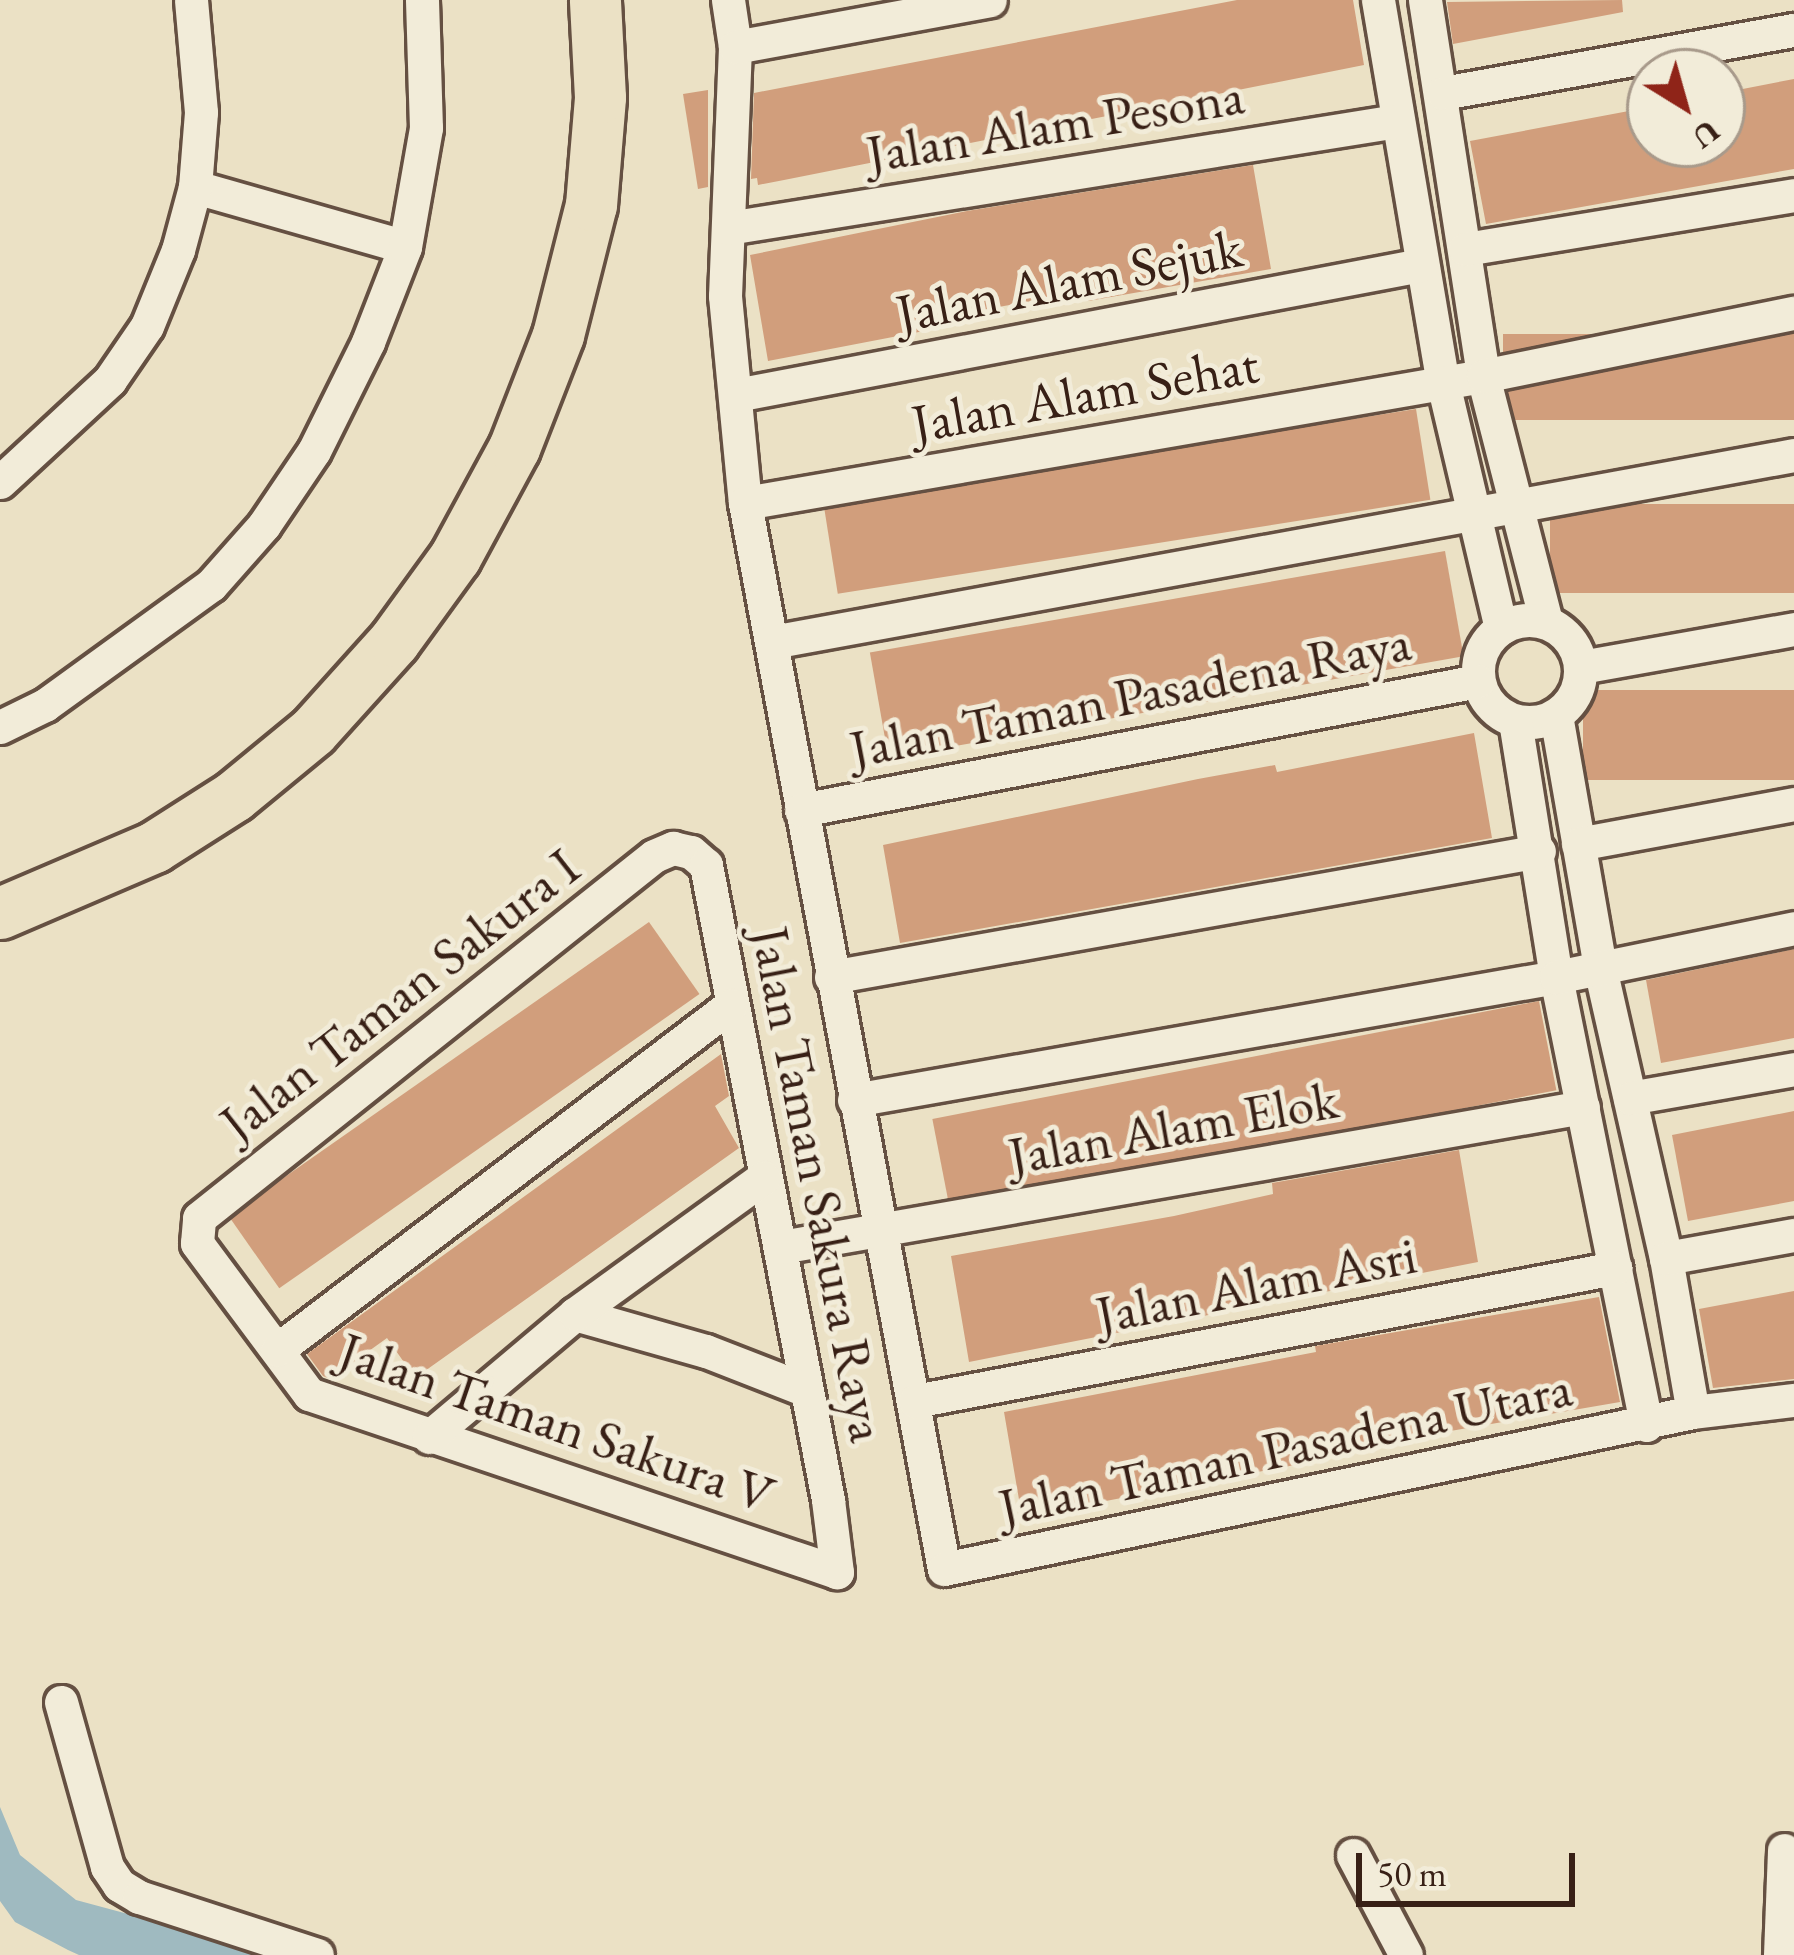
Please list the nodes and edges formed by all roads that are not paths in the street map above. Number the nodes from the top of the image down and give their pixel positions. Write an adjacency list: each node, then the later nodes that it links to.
1 (191, 0): 12 (street)
2 (422, 0): 15 (street)
3 (595, 0): 41 (main road)
4 (728, 0): 9 (street)
5 (990, 0): 9 (street)
6 (1378, 0): 11 (street)
7 (1425, 0): 10 (street)
8 (1794, 30): 10 (street)
9 (735, 47): 14 (street)
10 (1443, 93): 16 (street)
11 (1397, 121): 14 (street, Jalan Alam Pesona); 17 (street)
12 (195, 187): 15 (street); 23 (street)
13 (1794, 195): 16 (street)
14 (728, 228): 21 (street)
15 (405, 247): 35 (street)
16 (1465, 249): 19 (street)
17 (1421, 266): 20 (street); 21 (street, Jalan Alam Sejuk)
18 (1794, 314): 19 (street, Jalan Alam Sehat)
19 (1483, 376): 20 (street, Jalan Alam Sehat); 25 (street)
20 (1443, 383): 24 (street, Jalan Alam Sehat); 26 (street)
21 (736, 394): 24 (street)
22 (1794, 455): 25 (street)
23 (0, 482)
24 (745, 503): 30 (street)
25 (1516, 504): 26 (street); 27 (street)
26 (1474, 511): 28 (street); 30 (street)
27 (1546, 622): 28 (street); 31 (street)
28 (1501, 628): 32 (street)
29 (1794, 629): 31 (street)
30 (772, 642): 37 (street)
31 (1581, 667): 33 (street)
32 (1478, 681): 34 (street); 37 (street, Jalan Taman Pasadena Raya)
33 (1556, 715): 34 (street); 38 (street)
34 (1515, 721): 40 (street)
35 (0, 728)
36 (1794, 803): 38 (street)
37 (801, 810): 44 (street)
38 (1578, 844): 43 (street)
39 (662, 850): 46 (street, Jalan Taman Sakura Raya); 52 (street, Jalan Taman Sakura I)
40 (1539, 851): 44 (street); 45 (street)
41 (0, 913)
42 (1794, 928): 43 (street)
43 (1600, 968): 45 (street); 48 (street)
44 (831, 977): 49 (street)
45 (1556, 977): 49 (street); 50 (street)
46 (731, 1006): 51 (street, Jalan Taman Sakura Raya); 59 (street)
47 (1794, 1069): 48 (street)
48 (1630, 1098): 56 (street)
49 (854, 1100): 53 (street)
50 (1583, 1107): 53 (street, Jalan Alam Elok); 57 (street)
51 (764, 1177): 55 (street, Jalan Taman Sakura Raya); 58 (street)
52 (199, 1218): 59 (street, Jalan Taman Sakura V)
53 (878, 1231): 55 (street, Jalan Alam Elok); 62 (street)
54 (1794, 1235): 56 (street)
55 (781, 1247): 60 (street, Jalan Taman Sakura Raya)
56 (1666, 1258): 63 (street)
57 (1615, 1268): 62 (street, Jalan Alam Asri); 64 (street)
58 (575, 1314): 60 (street); 65 (street)
59 (277, 1350): 65 (street, Jalan Taman Sakura V)
60 (806, 1390): 66 (street, Jalan Taman Sakura Raya)
61 (1794, 1400): 63 (street, Jalan Taman Pasadena Utara)
62 (915, 1401): 64 (street, Jalan Taman Pasadena Utara)
63 (1693, 1412): 64 (street, Jalan Taman Pasadena Utara)
64 (1646, 1425)
65 (429, 1437): 66 (street, Jalan Taman Sakura V)
66 (837, 1572)
67 (61, 1702): 70 (street)
68 (1784, 1850): 72 (street)
69 (1353, 1855): 71 (street)
70 (317, 1955)
71 (1406, 1955)
72 (1780, 1955)

